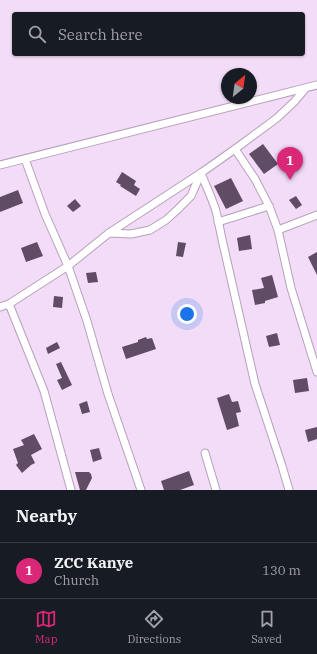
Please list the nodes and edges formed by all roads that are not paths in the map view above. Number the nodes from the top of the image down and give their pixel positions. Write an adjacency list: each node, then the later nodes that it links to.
1 (317, 85): 2 (street)
2 (305, 89): 3 (street); 4 (street)
3 (235, 150): 6 (street); 7 (street)
4 (25, 158): 5 (street); 12 (street)
5 (0, 165)
6 (201, 173): 9 (street); 11 (street); 11 (street)
7 (270, 206): 9 (street); 10 (street)
8 (317, 215): 10 (street)
9 (218, 222): 20 (street)
10 (278, 230): 15 (street)
11 (109, 233): 12 (street)
12 (68, 266): 13 (street); 18 (street)
13 (9, 304): 14 (street); 17 (street)
14 (0, 307)
15 (317, 372)
16 (204, 453): 19 (street)
17 (71, 490)
18 (141, 490)
19 (216, 490)
20 (289, 490)

